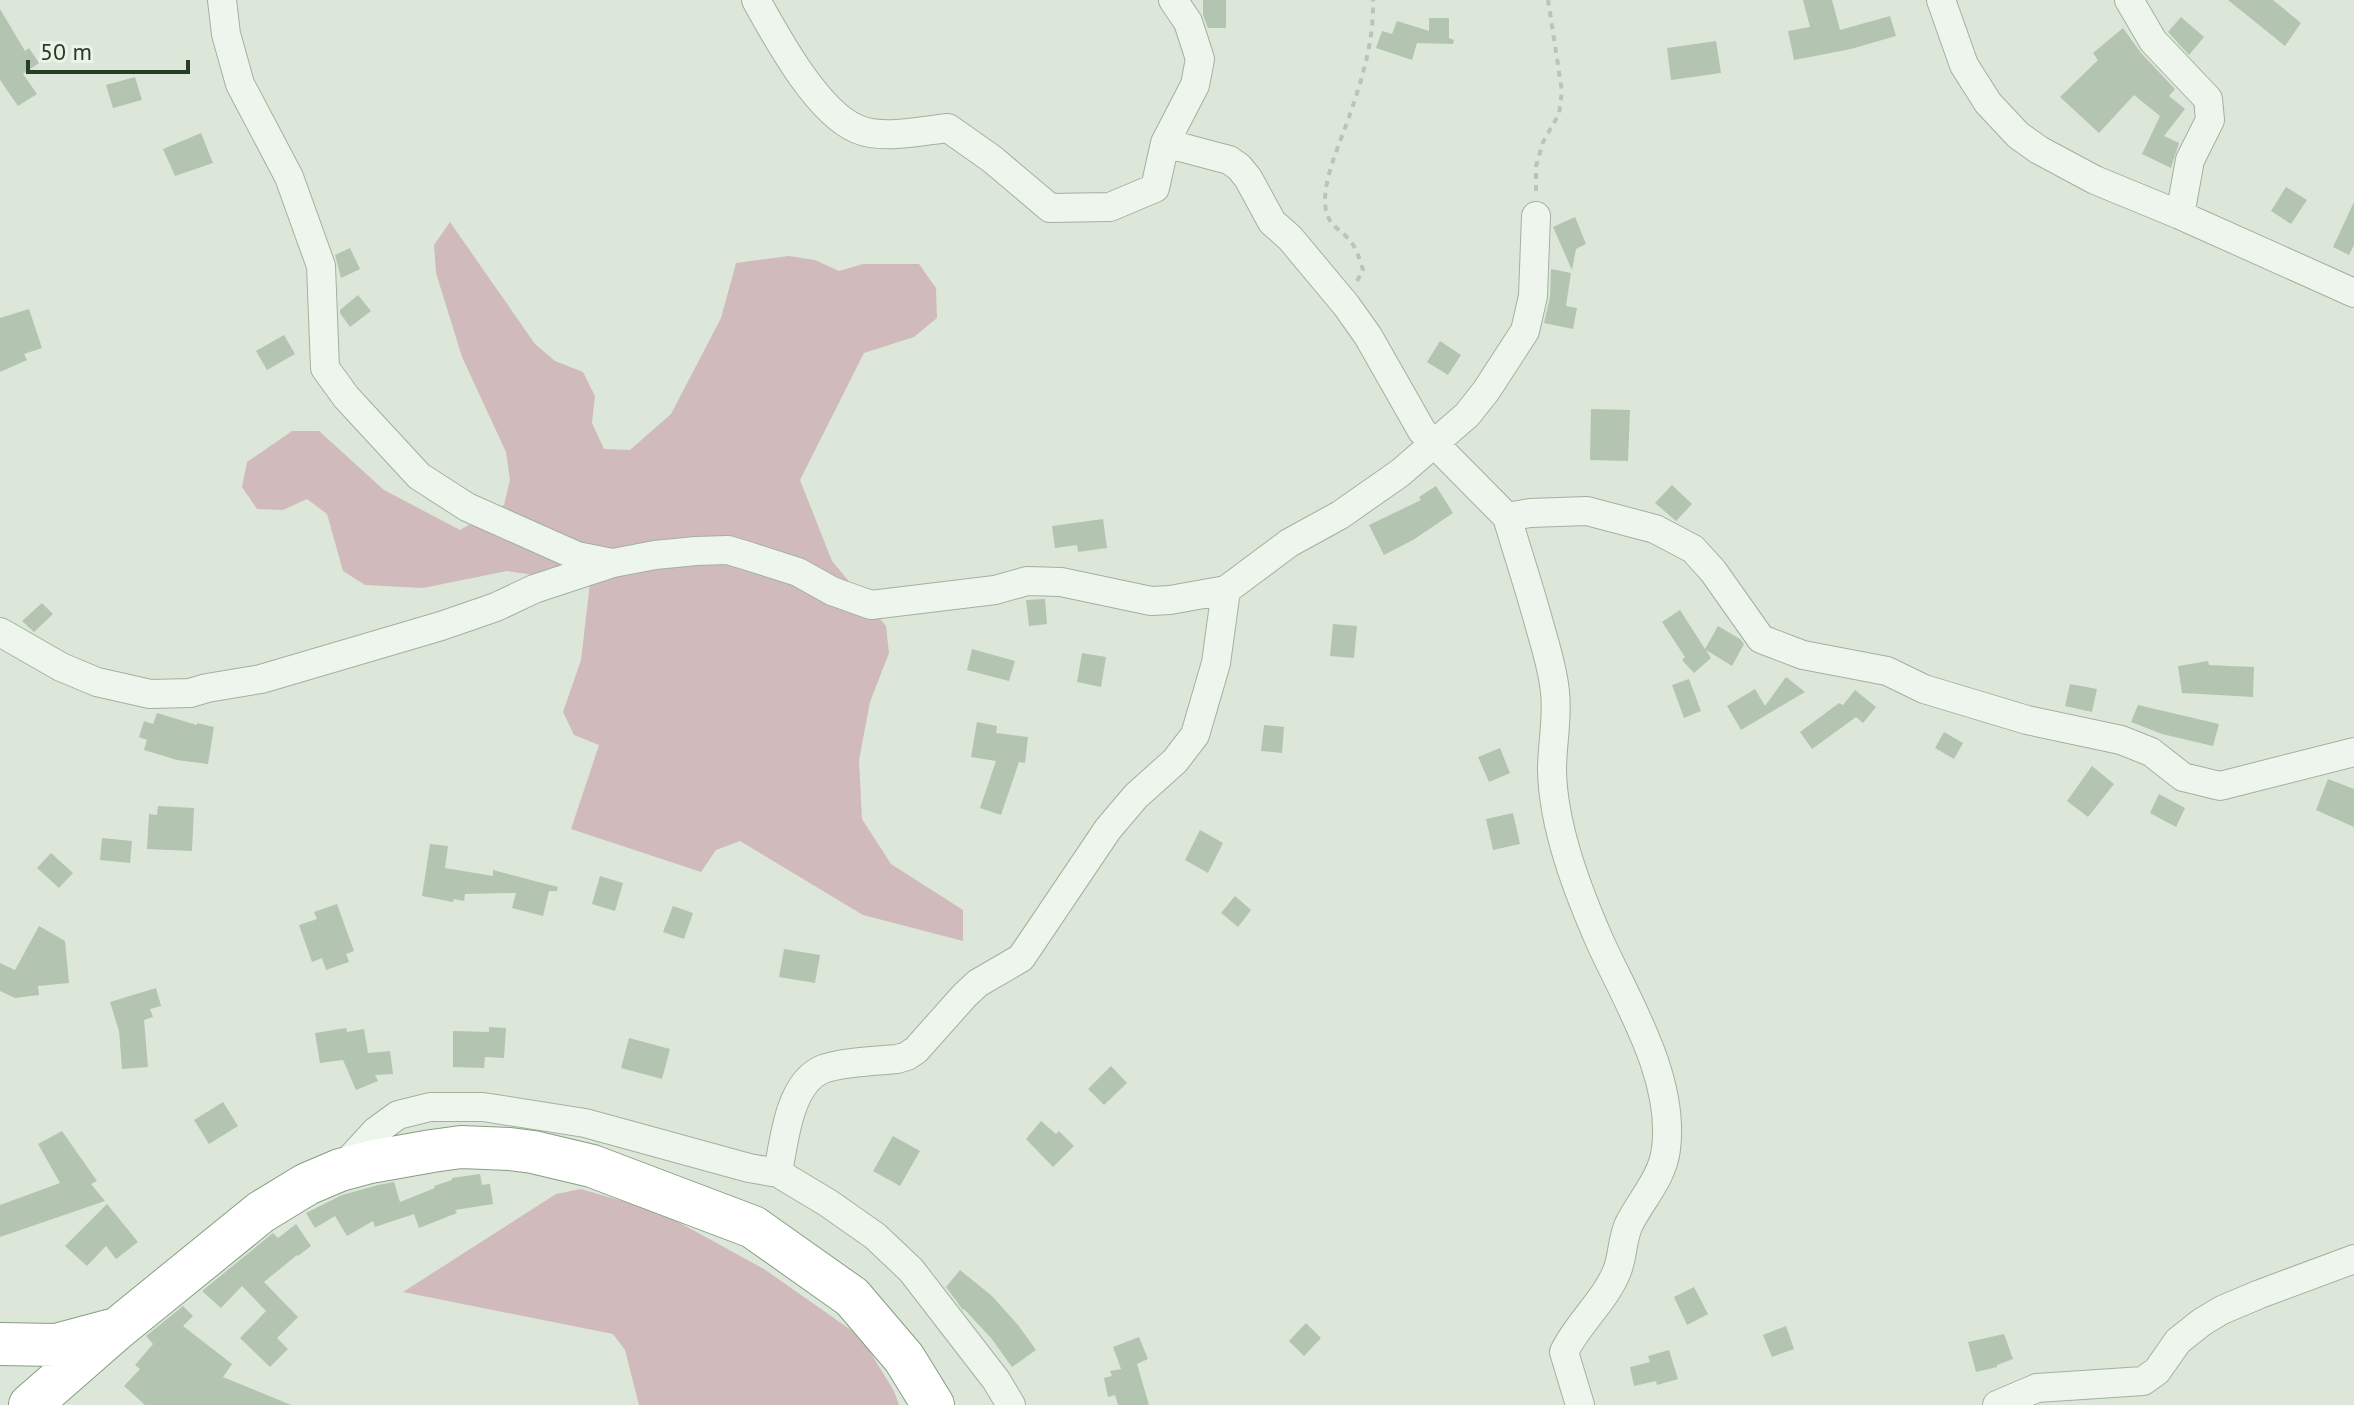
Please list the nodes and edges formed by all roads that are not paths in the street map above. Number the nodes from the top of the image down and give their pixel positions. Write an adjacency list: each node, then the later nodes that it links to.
1 (222, 0): 12 (street)
2 (756, 0): 6 (street)
3 (1173, 0): 6 (street)
4 (1941, 0): 7 (street)
5 (2129, 0): 7 (street)
6 (1165, 143): 10 (street)
7 (2180, 215): 9 (street)
8 (1536, 216): 10 (street)
9 (2354, 293)
10 (1434, 445): 11 (street); 13 (street)
11 (1507, 517): 15 (street); 24 (street)
12 (613, 563): 13 (street); 14 (street)
13 (1226, 590): 17 (street)
14 (0, 632)
15 (2354, 752)
16 (340, 1170): 17 (street); 19 (highway); 22 (highway)
17 (778, 1173): 23 (street)
18 (2354, 1259): 25 (street)
19 (117, 1329): 20 (highway); 21 (highway)
20 (0, 1344): 21 (highway)
21 (30, 1405)
22 (933, 1405)
23 (1011, 1405)
24 (1580, 1405)
25 (1997, 1405)

